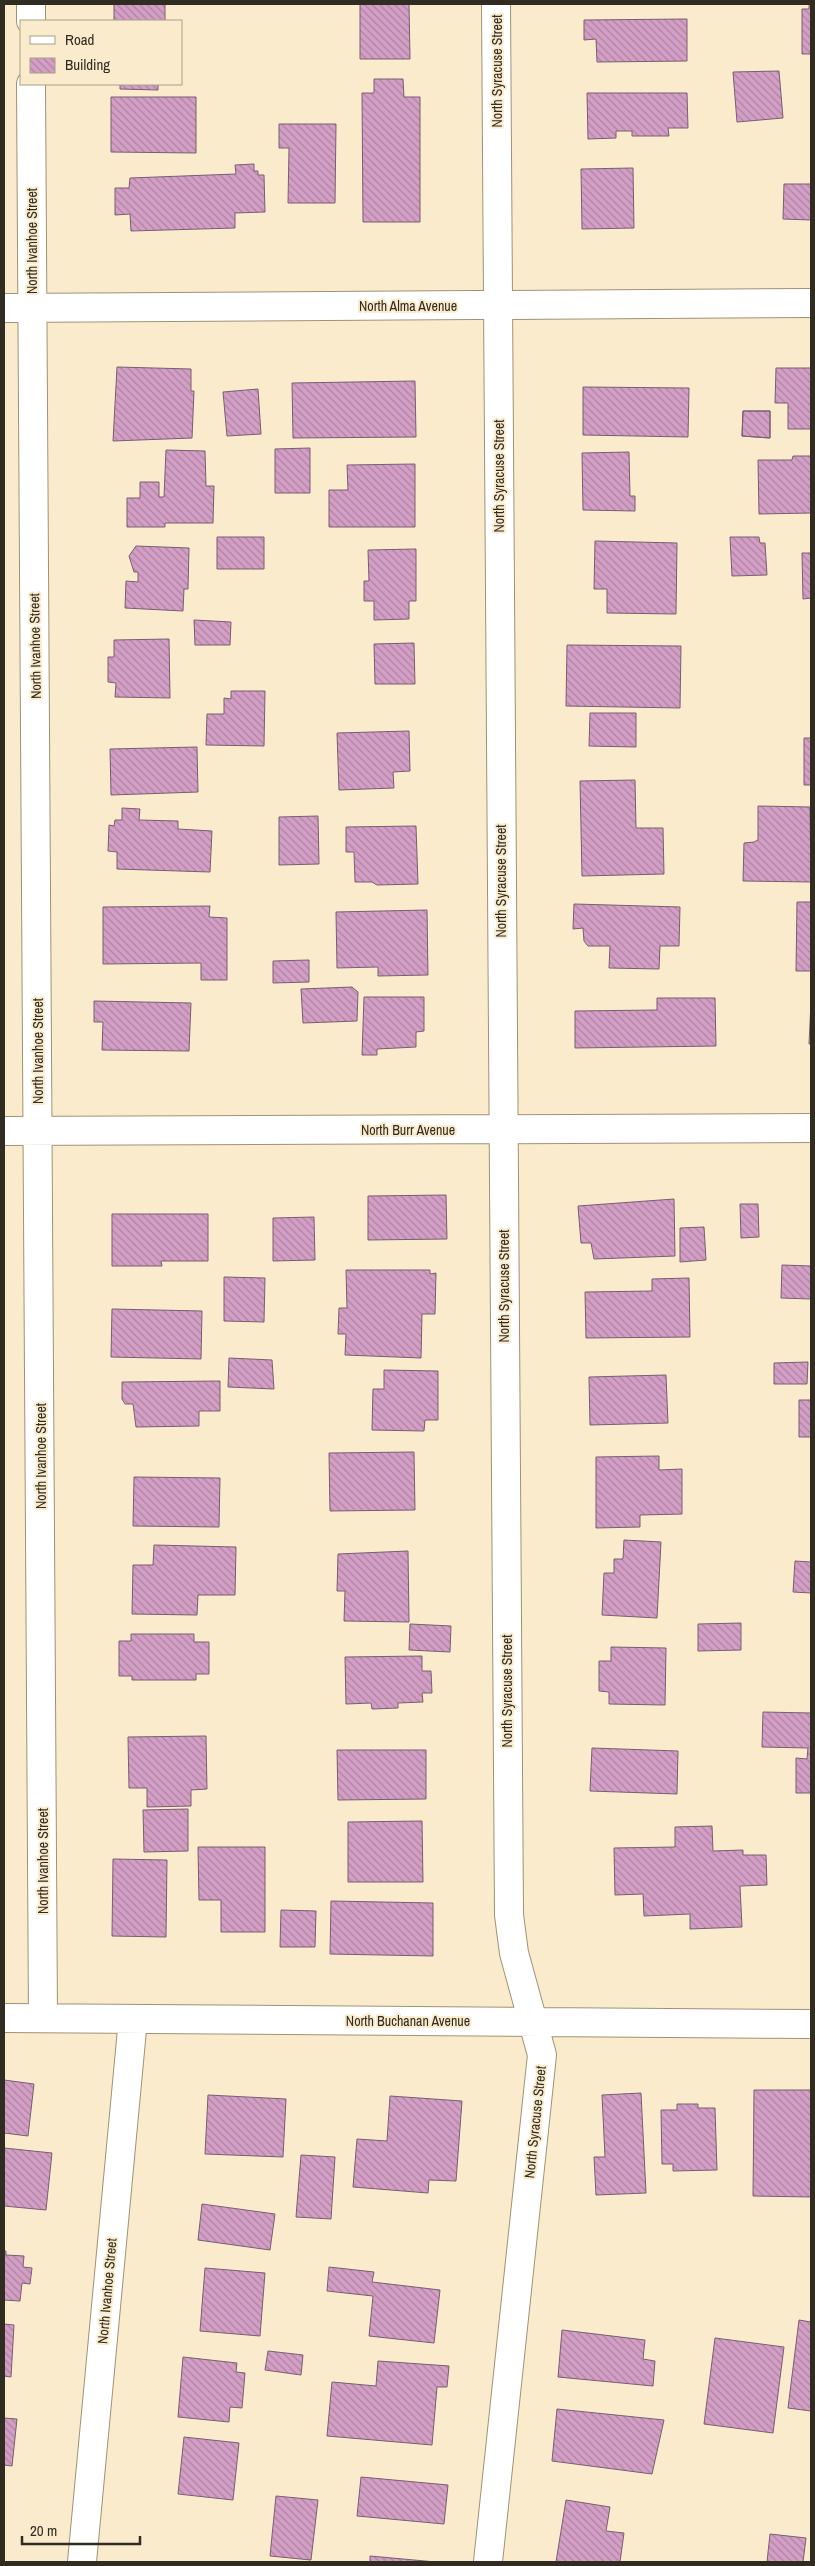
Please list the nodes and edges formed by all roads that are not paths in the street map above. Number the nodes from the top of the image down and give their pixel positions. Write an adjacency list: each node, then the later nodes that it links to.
1 (31, 4): 3 (street)
2 (496, 4): 6 (street, North Syracuse Street)
3 (31, 20)
4 (31, 85): 7 (street, North Ivanhoe Street)
5 (811, 303): 6 (street, North Alma Avenue)
6 (499, 305): 7 (street, North Alma Avenue); 10 (street, North Syracuse Street)
7 (32, 307): 8 (street, North Alma Avenue); 12 (street, North Ivanhoe Street)
8 (4, 308)
9 (811, 1128): 10 (street, North Burr Avenue)
10 (502, 1130): 12 (street, North Burr Avenue); 16 (street, North Syracuse Street)
11 (4, 1131): 12 (street, North Burr Avenue)
12 (39, 1131): 14 (street, North Ivanhoe Street)
13 (4, 2018): 14 (street, North Buchanan Avenue)
14 (43, 2018): 15 (street, North Buchanan Avenue)
15 (133, 2019): 16 (street, North Buchanan Avenue); 18 (street, North Ivanhoe Street)
16 (532, 2021): 17 (street, North Buchanan Avenue); 19 (street, North Syracuse Street)
17 (811, 2024)
18 (82, 2562)
19 (488, 2562)

